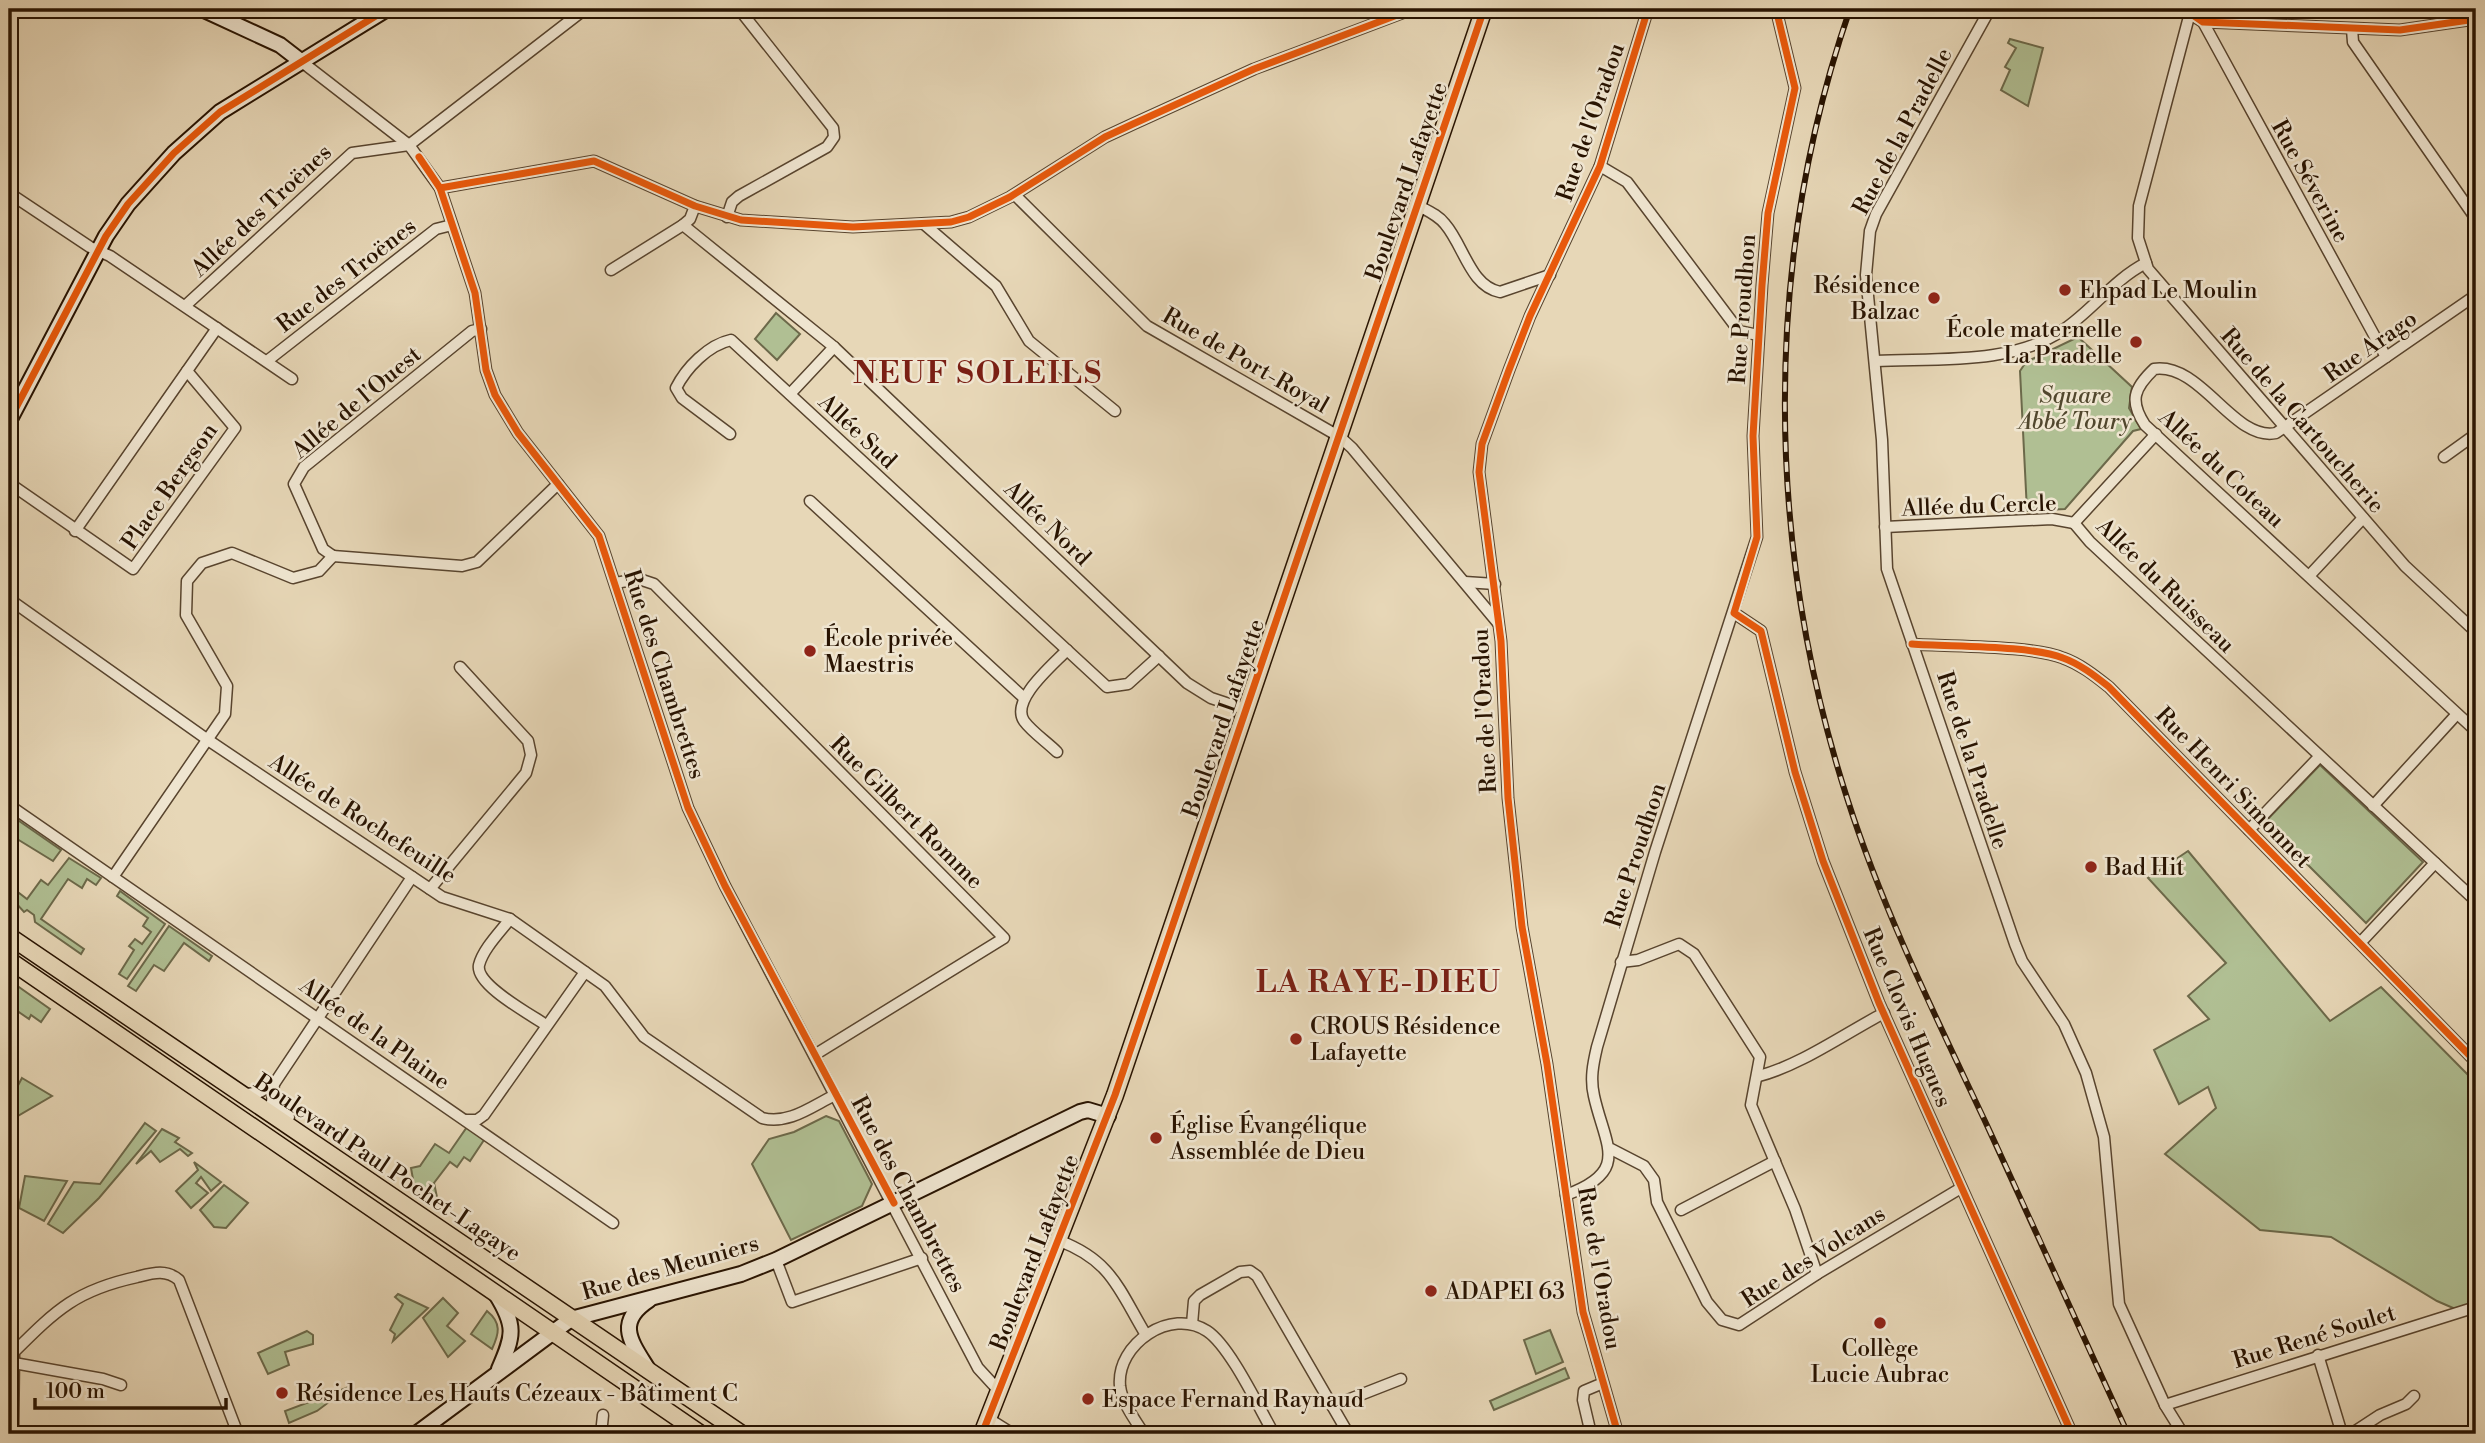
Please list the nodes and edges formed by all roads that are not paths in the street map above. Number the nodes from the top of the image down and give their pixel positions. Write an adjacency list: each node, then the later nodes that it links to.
1 (202, 9): 14 (main road)
2 (387, 9): 14 (main road)
3 (585, 9): 15 (street)
4 (740, 9): 22 (street)
5 (1413, 9): 19 (street)
6 (1484, 9): 20 (main road, Boulevard Lafayette)
7 (1648, 9): 16 (street, Rue de l'Oradou)
8 (1776, 9): 35 (street, Rue Proudhon)
9 (1990, 9): 38 (street, Rue de la Pradelle)
10 (2188, 10): 12 (street); 28 (street, Rue de la Cartoucherie)
11 (2476, 19): 13 (street)
12 (2203, 22): 13 (street); 37 (street, Rue Séverine)
13 (2353, 29): 23 (street)
14 (302, 62): 15 (street, Rue des Chambrettes); 27 (main road)
15 (409, 145): 17 (street, Rue des Chambrettes); 32 (street, Allée des Troënes)
16 (1600, 166): 30 (street, Rue de l'Oradou); 35 (street)
17 (440, 188): 21 (street); 24 (street, Rue des Chambrettes)
18 (9, 193): 27 (street)
19 (1015, 195): 26 (street); 49 (street, Rue de Port-Royal)
20 (1418, 205): 30 (street); 49 (main road, Boulevard Lafayette)
21 (695, 206): 22 (street); 25 (street)
22 (727, 217): 26 (street)
23 (2476, 219)
24 (452, 225): 34 (street, Rue des Chambrettes); 39 (street, Rue des Troënes)
25 (683, 225): 29 (street); 36 (street, Allée Nord)
26 (924, 225): 43 (street)
27 (98, 250): 32 (street); 44 (main road)
28 (2146, 263): 38 (street); 45 (street, Rue de la Cartoucherie)
29 (611, 270)
30 (1550, 275): 62 (street, Rue de l'Oradou)
31 (2476, 295): 37 (street, Rue Arago)
32 (185, 306): 33 (street)
33 (217, 328): 39 (street); 40 (street)
34 (481, 329): 52 (street, Rue des Chambrettes); 58 (street, Allée de l'Ouest)
35 (1758, 335): 64 (street, Rue Proudhon)
36 (834, 347): 42 (street); 69 (street, Allée Nord)
37 (2386, 358): 45 (street, Rue Arago)
38 (1876, 360): 56 (street, Rue de la Pradelle)
39 (267, 361): 41 (street)
40 (187, 371): 57 (street); 57 (street, Place Bergson)
41 (292, 379)
42 (790, 394): 46 (street, Allée Sud); 68 (street, Allée Sud)
43 (1115, 411)
44 (9, 421)
45 (2286, 429): 47 (street, Allée du Coteau); 54 (street, Rue de la Cartoucherie)
46 (730, 433)
47 (2155, 434): 55 (street, Allée du Ruisseau); 59 (street, Allée du Coteau)
48 (2476, 434): 50 (street)
49 (1340, 437): 60 (street, Rue de Port-Royal); 72 (main road, Boulevard Lafayette)
50 (2444, 457)
51 (9, 482): 57 (street, Place Bergson)
52 (558, 484): 58 (street); 61 (street, Rue des Chambrettes)
53 (810, 501): 71 (street)
54 (2363, 518): 59 (street); 66 (street, Rue de la Cartoucherie)
55 (2074, 523): 56 (street, Allée du Cercle); 77 (street, Allée du Ruisseau)
56 (1885, 527): 67 (street, Rue de la Pradelle)
57 (75, 531)
58 (333, 556): 75 (street)
59 (2309, 576): 73 (street, Allée du Coteau)
60 (1465, 582): 62 (street); 65 (street, Rue de Port-Royal)
61 (615, 583): 95 (street, Rue des Chambrettes); 95 (street, Rue Gilbert Romme)
62 (1495, 583): 65 (street, Rue de l'Oradou)
63 (9, 599): 75 (street, Allée de Rochefeuille)
64 (1734, 613): 90 (street, Rue Proudhon); 92 (street, Rue Clovis Hugues)
65 (1499, 623): 107 (street, Rue de l'Oradou)
66 (2476, 632)
67 (1912, 644): 80 (street, Rue Henri Simonnet); 131 (street, Rue de la Pradelle)
68 (1067, 650): 69 (street, Allée Sud); 71 (street)
69 (1159, 656): 72 (street, Allée Nord)
70 (460, 667): 84 (street)
71 (1023, 698): 76 (street)
72 (1247, 710): 101 (main road, Boulevard Lafayette)
73 (2458, 714): 74 (street, Allée du Coteau); 79 (street)
74 (2476, 731)
75 (208, 740): 82 (street); 83 (street, Allée de Rochefeuille)
76 (1057, 752)
77 (2319, 757): 79 (street, Allée du Ruisseau); 80 (street)
78 (9, 805): 82 (street, Allée de la Plaine)
79 (2373, 806): 81 (street, Allée du Ruisseau)
80 (2249, 830): 88 (street, Rue Henri Simonnet)
81 (2435, 863): 85 (street, Allée du Ruisseau); 88 (street)
82 (113, 877): 93 (street, Allée de la Plaine)
83 (412, 877): 84 (street, Allée de Rochefeuille); 93 (street)
84 (430, 889): 86 (street, Allée de Rochefeuille)
85 (2476, 901)
86 (510, 919): 91 (street, Allée de Rochefeuille); 94 (street)
87 (9, 936): 99 (main road, Boulevard Paul Pochet-Lagaye)
88 (2360, 943): 96 (street, Rue Henri Simonnet)
89 (9, 960): 115 (main road, Boulevard Paul Pochet-Lagaye)
90 (1621, 962): 97 (street); 103 (street, Rue Proudhon)
91 (585, 972): 94 (street); 100 (street, Allée de Rochefeuille)
92 (1884, 1013): 97 (street); 106 (street, Rue Clovis Hugues)
93 (318, 1017): 98 (street); 102 (street, Allée de la Plaine)
94 (546, 1025): 102 (street)
95 (816, 1054): 100 (street, Rue des Chambrettes)
96 (2476, 1062)
97 (1759, 1076): 104 (street)
98 (274, 1084): 99 (street); 105 (street)
99 (239, 1095): 105 (main road, Boulevard Paul Pochet-Lagaye)
100 (835, 1095): 108 (street, Rue des Chambrettes)
101 (1108, 1115): 108 (main road, Rue des Meuniers); 111 (main road, Boulevard Lafayette)
102 (464, 1119): 110 (street, Allée de la Plaine)
103 (1611, 1149): 107 (street); 114 (street, Rue des Volcans)
104 (1775, 1161): 109 (street); 114 (street)
105 (373, 1185): 118 (main road, Boulevard Paul Pochet-Lagaye)
106 (1961, 1188): 114 (street, Rue des Volcans); 148 (street, Rue Clovis Hugues)
107 (1566, 1195): 127 (street, Rue de l'Oradou)
108 (894, 1203): 112 (street, Rue des Chambrettes); 113 (main road, Rue des Meuniers)
109 (1681, 1210)
110 (613, 1223)
111 (1060, 1241): 121 (street, Boulevard Lafayette); 129 (main road, Boulevard Lafayette)
112 (922, 1258): 113 (street); 129 (street, Rue des Chambrettes)
113 (776, 1260): 116 (main road, Rue des Meuniers)
114 (1817, 1274)
115 (494, 1292): 120 (main road, Boulevard Paul Pochet-Lagaye); 124 (main road)
116 (656, 1296): 118 (main road, Rue des Meuniers); 125 (main road)
117 (2476, 1307): 123 (street, Rue René Soulet)
118 (571, 1319): 120 (main road, Rue des Meuniers); 125 (main road, Boulevard Paul Pochet-Lagaye)
119 (1192, 1324): 121 (street); 132 (street); 144 (street)
120 (552, 1330): 124 (main road, Rue des Meuniers); 139 (main road, Boulevard Paul Pochet-Lagaye)
121 (1146, 1335): 143 (street)
122 (12, 1355): 128 (street); 135 (street); 136 (street)
123 (2318, 1355): 131 (street, Rue René Soulet); 150 (street)
124 (498, 1370): 137 (main road, Rue des Meuniers)
125 (650, 1371): 140 (main road, Boulevard Paul Pochet-Lagaye)
126 (1401, 1379): 132 (street)
127 (1603, 1383): 146 (street, Rue de l'Oradou); 147 (street, Rue de l'Oradou)
128 (121, 1385)
129 (1000, 1392): 134 (main road, Boulevard Lafayette)
130 (2414, 1396): 151 (street)
131 (2165, 1405): 149 (street, Rue de la Pradelle)
132 (1332, 1406): 145 (street)
133 (603, 1415): 138 (street)
134 (989, 1419): 141 (main road, Boulevard Lafayette); 142 (street)
135 (13, 1434)
136 (238, 1434)
137 (415, 1434)
138 (601, 1434)
139 (701, 1434)
140 (742, 1434)
141 (982, 1434)
142 (1013, 1434)
143 (1144, 1434)
144 (1274, 1434)
145 (1336, 1434)
146 (1591, 1434)
147 (1618, 1434)
148 (2072, 1434)
149 (2183, 1434)
150 (2342, 1434)
151 (2351, 1434)

